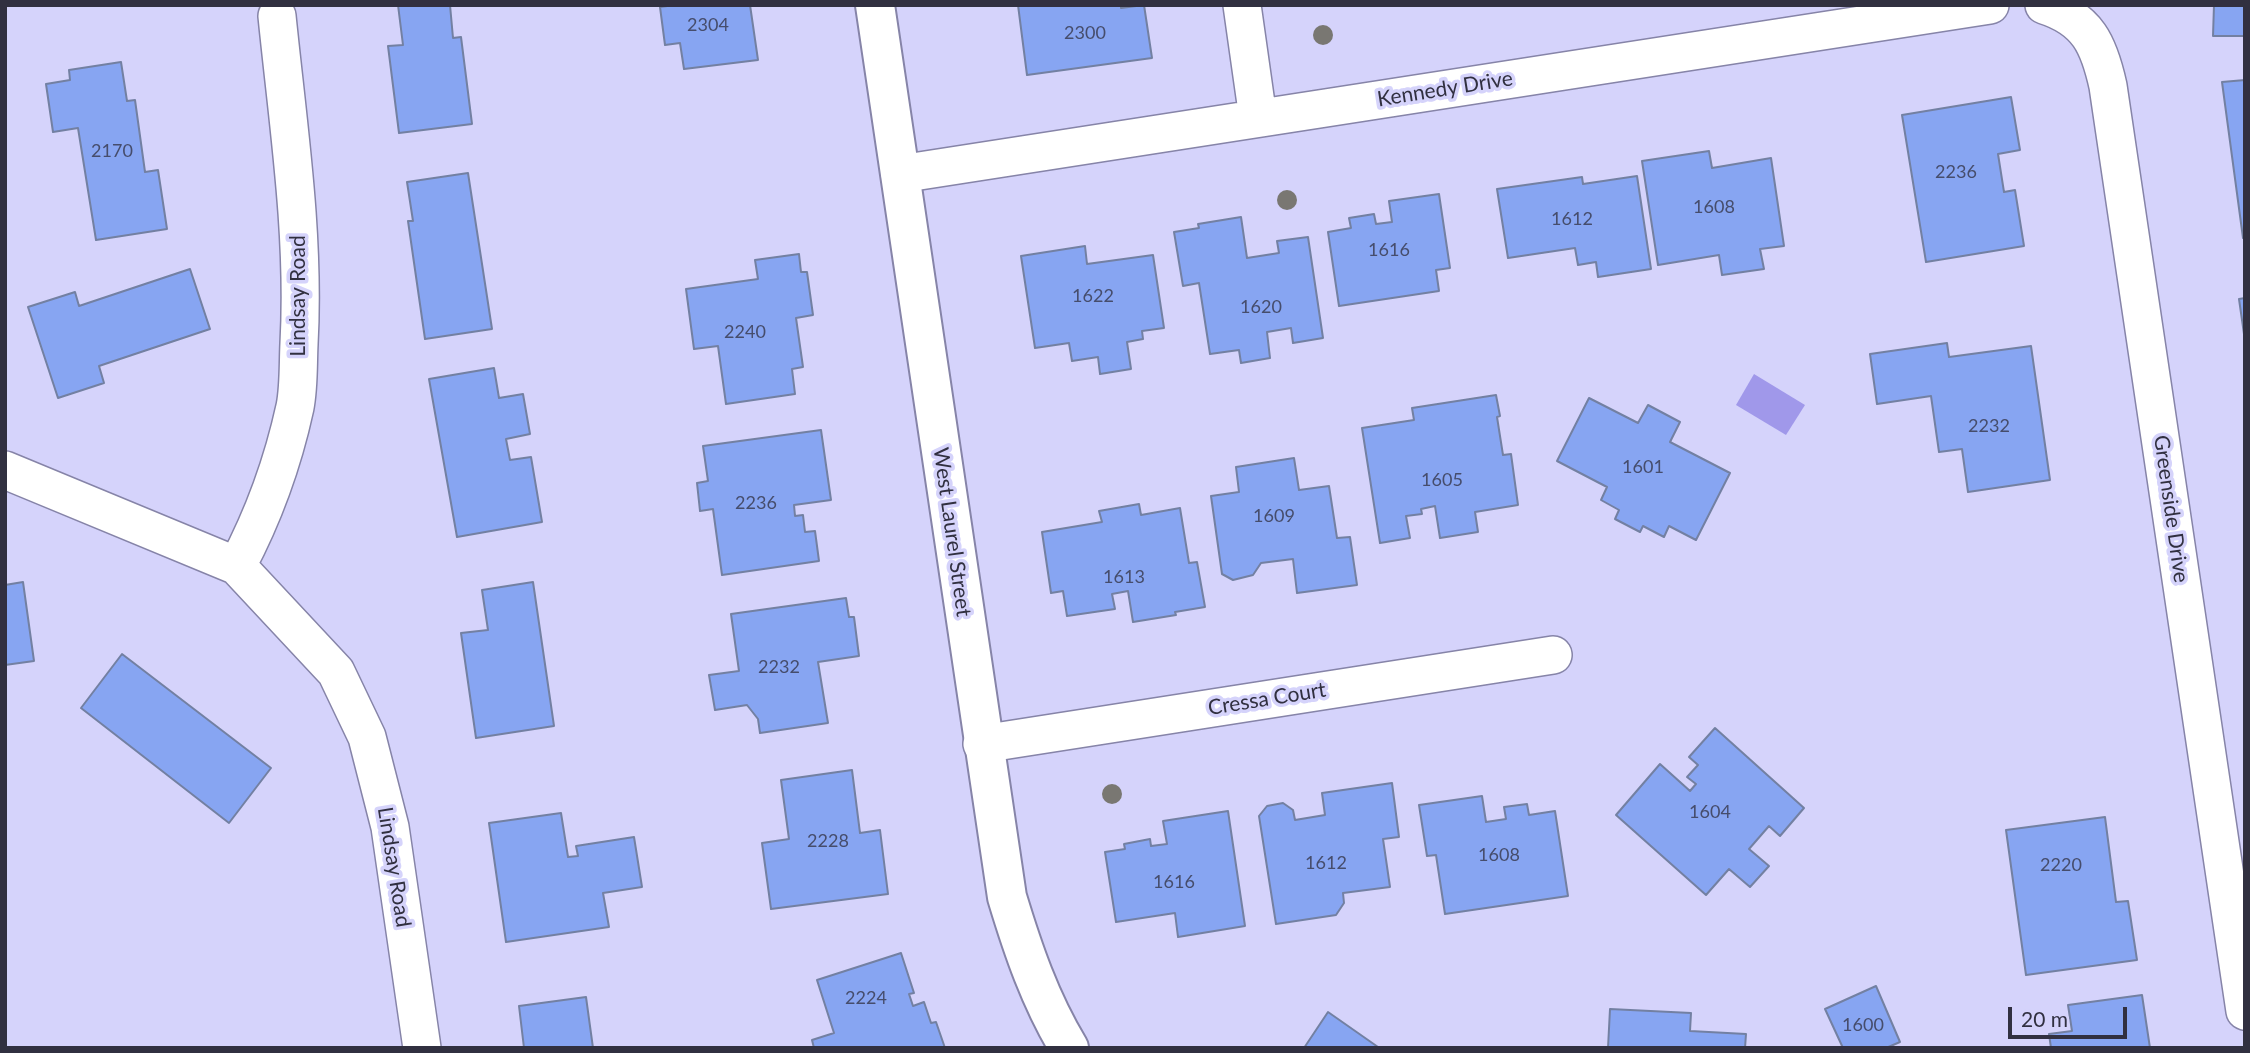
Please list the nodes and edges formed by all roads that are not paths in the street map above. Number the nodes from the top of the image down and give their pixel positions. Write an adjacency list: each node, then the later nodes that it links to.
1 (875, 5): 8 (street, West Laurel Street)
2 (1242, 5): 7 (street)
3 (1990, 5): 6 (street, Kennedy Drive)
4 (2058, 11): 13 (street, Greenside Drive)
5 (277, 16): 10 (street, Lindsay Road)
6 (1828, 17): 7 (street, Kennedy Drive)
7 (1258, 118): 8 (street, Kennedy Drive)
8 (900, 174): 12 (street, West Laurel Street)
9 (5, 471): 10 (street, Lindsay Road)
10 (237, 566): 14 (street, Lindsay Road)
11 (1553, 655): 12 (street, Cressa Court)
12 (982, 744): 15 (street, West Laurel Street)
13 (2245, 1011)
14 (422, 1048)
15 (1069, 1048)

